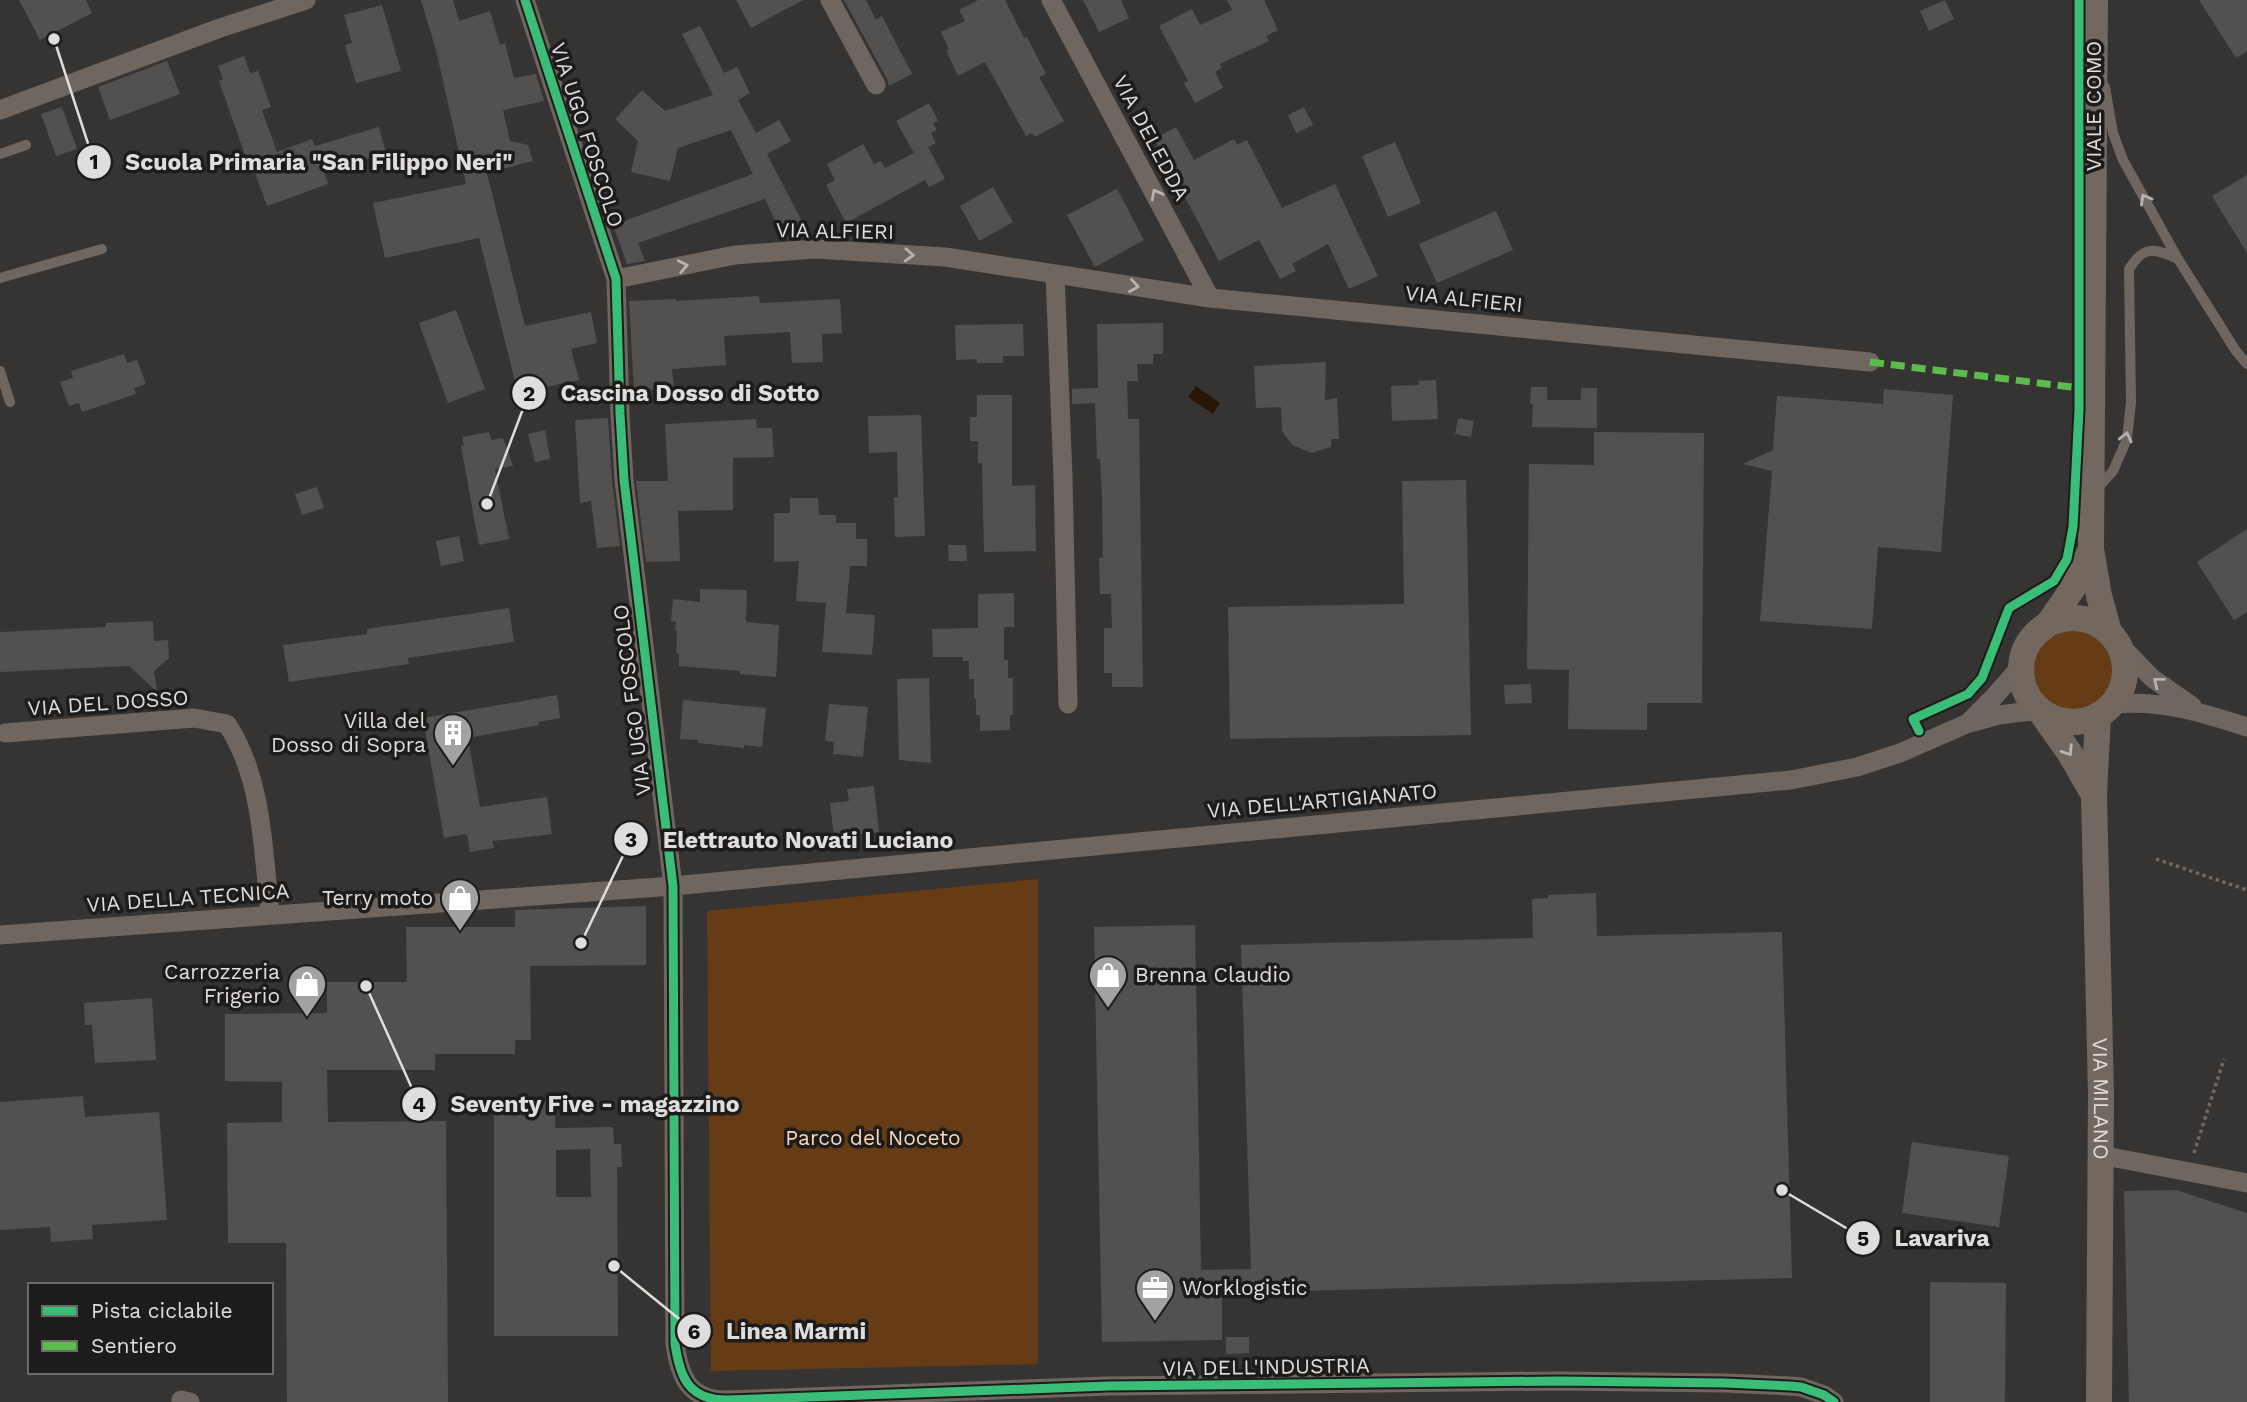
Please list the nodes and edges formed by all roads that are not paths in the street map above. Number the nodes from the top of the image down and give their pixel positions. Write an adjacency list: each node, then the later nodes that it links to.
1 (306, 0): 6 (street)
2 (524, 0): 16 (street, VIA UGO FOSCOLO)
3 (830, 0): 8 (street)
4 (1051, 0): 17 (street, VIA DELEDDA, one-way to 4)
5 (2095, 0): 7 (main road, VIALE COMO)
6 (275, 4): 9 (street)
7 (2095, 50): 13 (lane, one-way to 7); 22 (main road, VIALE COMO)
8 (876, 85)
9 (0, 110)
10 (26, 145): 11 (lane)
11 (0, 154)
12 (102, 249): 15 (lane)
13 (2178, 259): 19 (lane); 22 (lane, one-way to 13)
14 (1055, 274): 16 (street, VIA ALFIERI, one-way to 14); 17 (street, VIA ALFIERI, one-way to 17); 27 (street)
15 (0, 278)
16 (616, 279): 35 (street, VIA UGO FOSCOLO)
17 (1210, 298): 18 (street, VIA ALFIERI)
18 (1870, 362)
19 (2247, 364)
20 (0, 371): 21 (lane)
21 (9, 402)
22 (2092, 494): 23 (main road, VIALE COMO)
23 (2091, 549): 24 (main road); 25 (main road)
24 (2049, 623): 25 (main road); 26 (main road)
25 (2114, 638): 29 (main road); 30 (street, one-way to 25)
26 (2021, 666): 28 (main road); 31 (street, VIA DELL'ARTIGIANATO)
27 (1068, 704)
28 (2039, 710): 29 (main road); 31 (street, VIA DELL'ARTIGIANATO); 34 (main road, one-way to 34)
29 (2106, 710): 30 (street); 34 (main road, VIA MILANO)
30 (2202, 712): 32 (street)
31 (1966, 724): 35 (street, VIA DELL'ARTIGIANATO)
32 (2247, 727)
33 (5, 733): 36 (street, VIA DEL DOSSO)
34 (2094, 795): 38 (main road, VIA MILANO)
35 (673, 886): 36 (street, VIA DELLA TECNICA); 40 (street, VIA UGO FOSCOLO)
36 (270, 915): 37 (street, VIA DELLA TECNICA)
37 (0, 934)
38 (2100, 1155): 39 (street); 42 (main road, VIA MILANO)
39 (2247, 1183)
40 (693, 1398): 41 (street, VIA DELL'INDUSTRIA)
41 (1834, 1402)
42 (2099, 1402)

